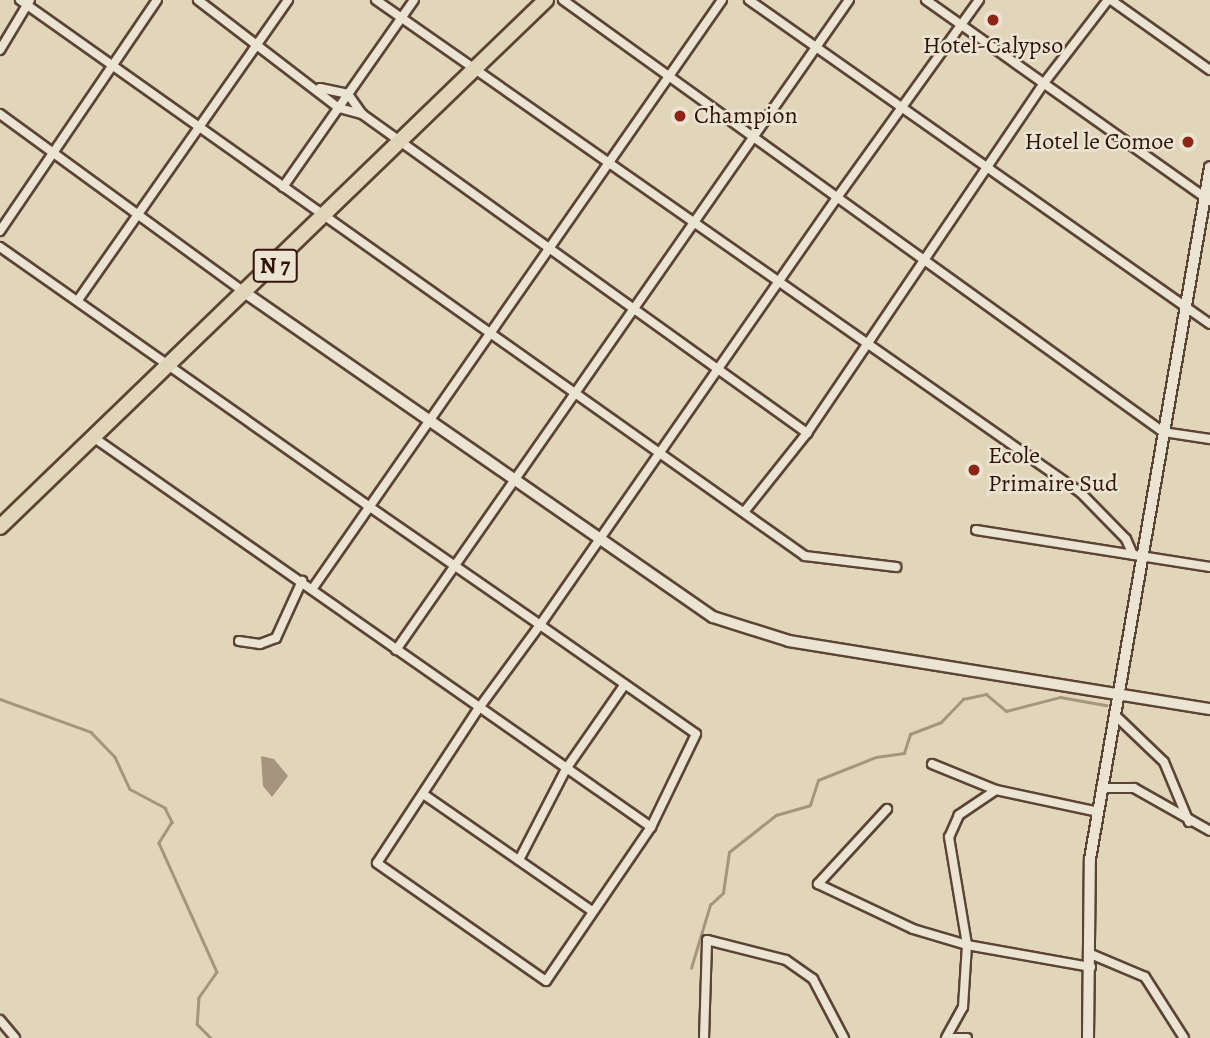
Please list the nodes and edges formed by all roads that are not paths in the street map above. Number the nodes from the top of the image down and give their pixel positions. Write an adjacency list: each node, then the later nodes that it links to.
1 (157, 0): 20 (street)
2 (198, 0): 17 (street)
3 (288, 0): 17 (street)
4 (376, 0): 15 (street)
5 (414, 0): 15 (street)
6 (546, 0): 21 (highway, N 7)
7 (563, 0): 23 (street)
8 (722, 0): 23 (street)
9 (749, 0): 18 (street)
10 (849, 0): 18 (street)
11 (926, 0): 16 (street)
12 (979, 0): 16 (street)
13 (1110, 0): 22 (street); 24 (street)
14 (26, 2): 19 (street); 20 (street)
15 (401, 18): 21 (street); 26 (street)
16 (961, 25): 24 (street); 27 (street)
17 (258, 44): 25 (street); 31 (street)
18 (816, 47): 27 (street); 32 (street)
19 (0, 50)
20 (112, 66): 31 (street); 34 (street)
21 (478, 68): 33 (highway, N 7); 35 (street)
22 (1210, 70)
23 (668, 80): 32 (street); 35 (street)
24 (1044, 83): 36 (street); 40 (street)
25 (320, 88): 26 (street); 28 (street)
26 (348, 94): 28 (street); 30 (street)
27 (903, 107): 36 (street); 39 (street)
28 (339, 108): 30 (street); 38 (street)
29 (0, 114): 34 (street)
30 (362, 114): 33 (street)
31 (198, 128): 38 (street); 41 (street)
32 (753, 140): 39 (street); 43 (street)
33 (401, 142): 42 (highway, N 7); 46 (street)
34 (53, 152): 41 (street); 44 (street)
35 (609, 162): 43 (street); 46 (street)
36 (988, 166): 47 (street); 52 (street)
37 (1210, 167): 40 (street)
38 (284, 187): 42 (street)
39 (836, 199): 47 (street); 48 (street)
40 (1207, 199): 52 (street)
41 (138, 215): 49 (street); 50 (street)
42 (324, 216): 49 (highway, N 7); 54 (street)
43 (696, 222): 48 (street); 51 (street)
44 (0, 231)
45 (0, 247): 50 (street)
46 (548, 250): 51 (street); 54 (street)
47 (925, 260): 55 (street); 60 (street)
48 (780, 280): 55 (street); 57 (street)
49 (247, 294): 56 (highway, N 7); 59 (street)
50 (78, 300): 56 (street)
51 (633, 310): 57 (street); 58 (street)
52 (1188, 310): 53 (street); 60 (street)
53 (1210, 324)
54 (489, 334): 58 (street); 59 (street)
55 (870, 343): 61 (street); 71 (street)
56 (170, 366): 62 (highway, N 7); 66 (street)
57 (716, 369): 61 (street); 64 (street)
58 (573, 394): 64 (street); 65 (street)
59 (426, 418): 65 (street); 66 (street)
60 (1163, 432): 63 (street); 71 (street)
61 (807, 433): 67 (street)
62 (93, 438): 68 (highway, N 7); 75 (street)
63 (1210, 439)
64 (659, 456): 67 (street); 70 (street)
65 (512, 477): 70 (street); 72 (street)
66 (367, 505): 72 (street); 76 (street)
67 (744, 512): 73 (street)
68 (0, 527)
69 (975, 530): 71 (street)
70 (599, 538): 77 (street); 81 (street)
71 (1138, 556): 74 (street); 81 (street)
72 (453, 565): 77 (street); 79 (street)
73 (897, 567)
74 (1210, 568)
75 (302, 581): 76 (street); 78 (street)
76 (313, 588): 79 (street)
77 (540, 625): 80 (street); 82 (street)
78 (239, 641)
79 (396, 650): 82 (street)
80 (625, 684): 86 (street); 93 (street)
81 (1120, 694): 83 (street); 84 (street)
82 (479, 708): 86 (street); 89 (street)
83 (1210, 709)
84 (1116, 716): 87 (street); 92 (street)
85 (932, 764): 88 (street)
86 (566, 769): 93 (street); 95 (street)
87 (1106, 788): 91 (street); 92 (street)
88 (996, 790): 91 (street); 97 (street)
89 (426, 796): 95 (street); 96 (street)
90 (887, 809): 97 (street)
91 (1099, 812): 98 (street)
92 (1189, 822): 94 (street)
93 (650, 827): 96 (street)
94 (1210, 831)
95 (519, 860): 96 (street)
96 (592, 911)
97 (967, 945): 99 (street); 101 (street)
98 (1093, 955): 99 (street); 107 (street)
99 (1092, 967): 106 (street)
100 (0, 1020): 102 (street)
101 (951, 1037): 105 (street)
102 (15, 1038)
103 (704, 1038): 104 (street)
104 (844, 1038)
105 (967, 1038)
106 (1088, 1038)
107 (1184, 1038)

